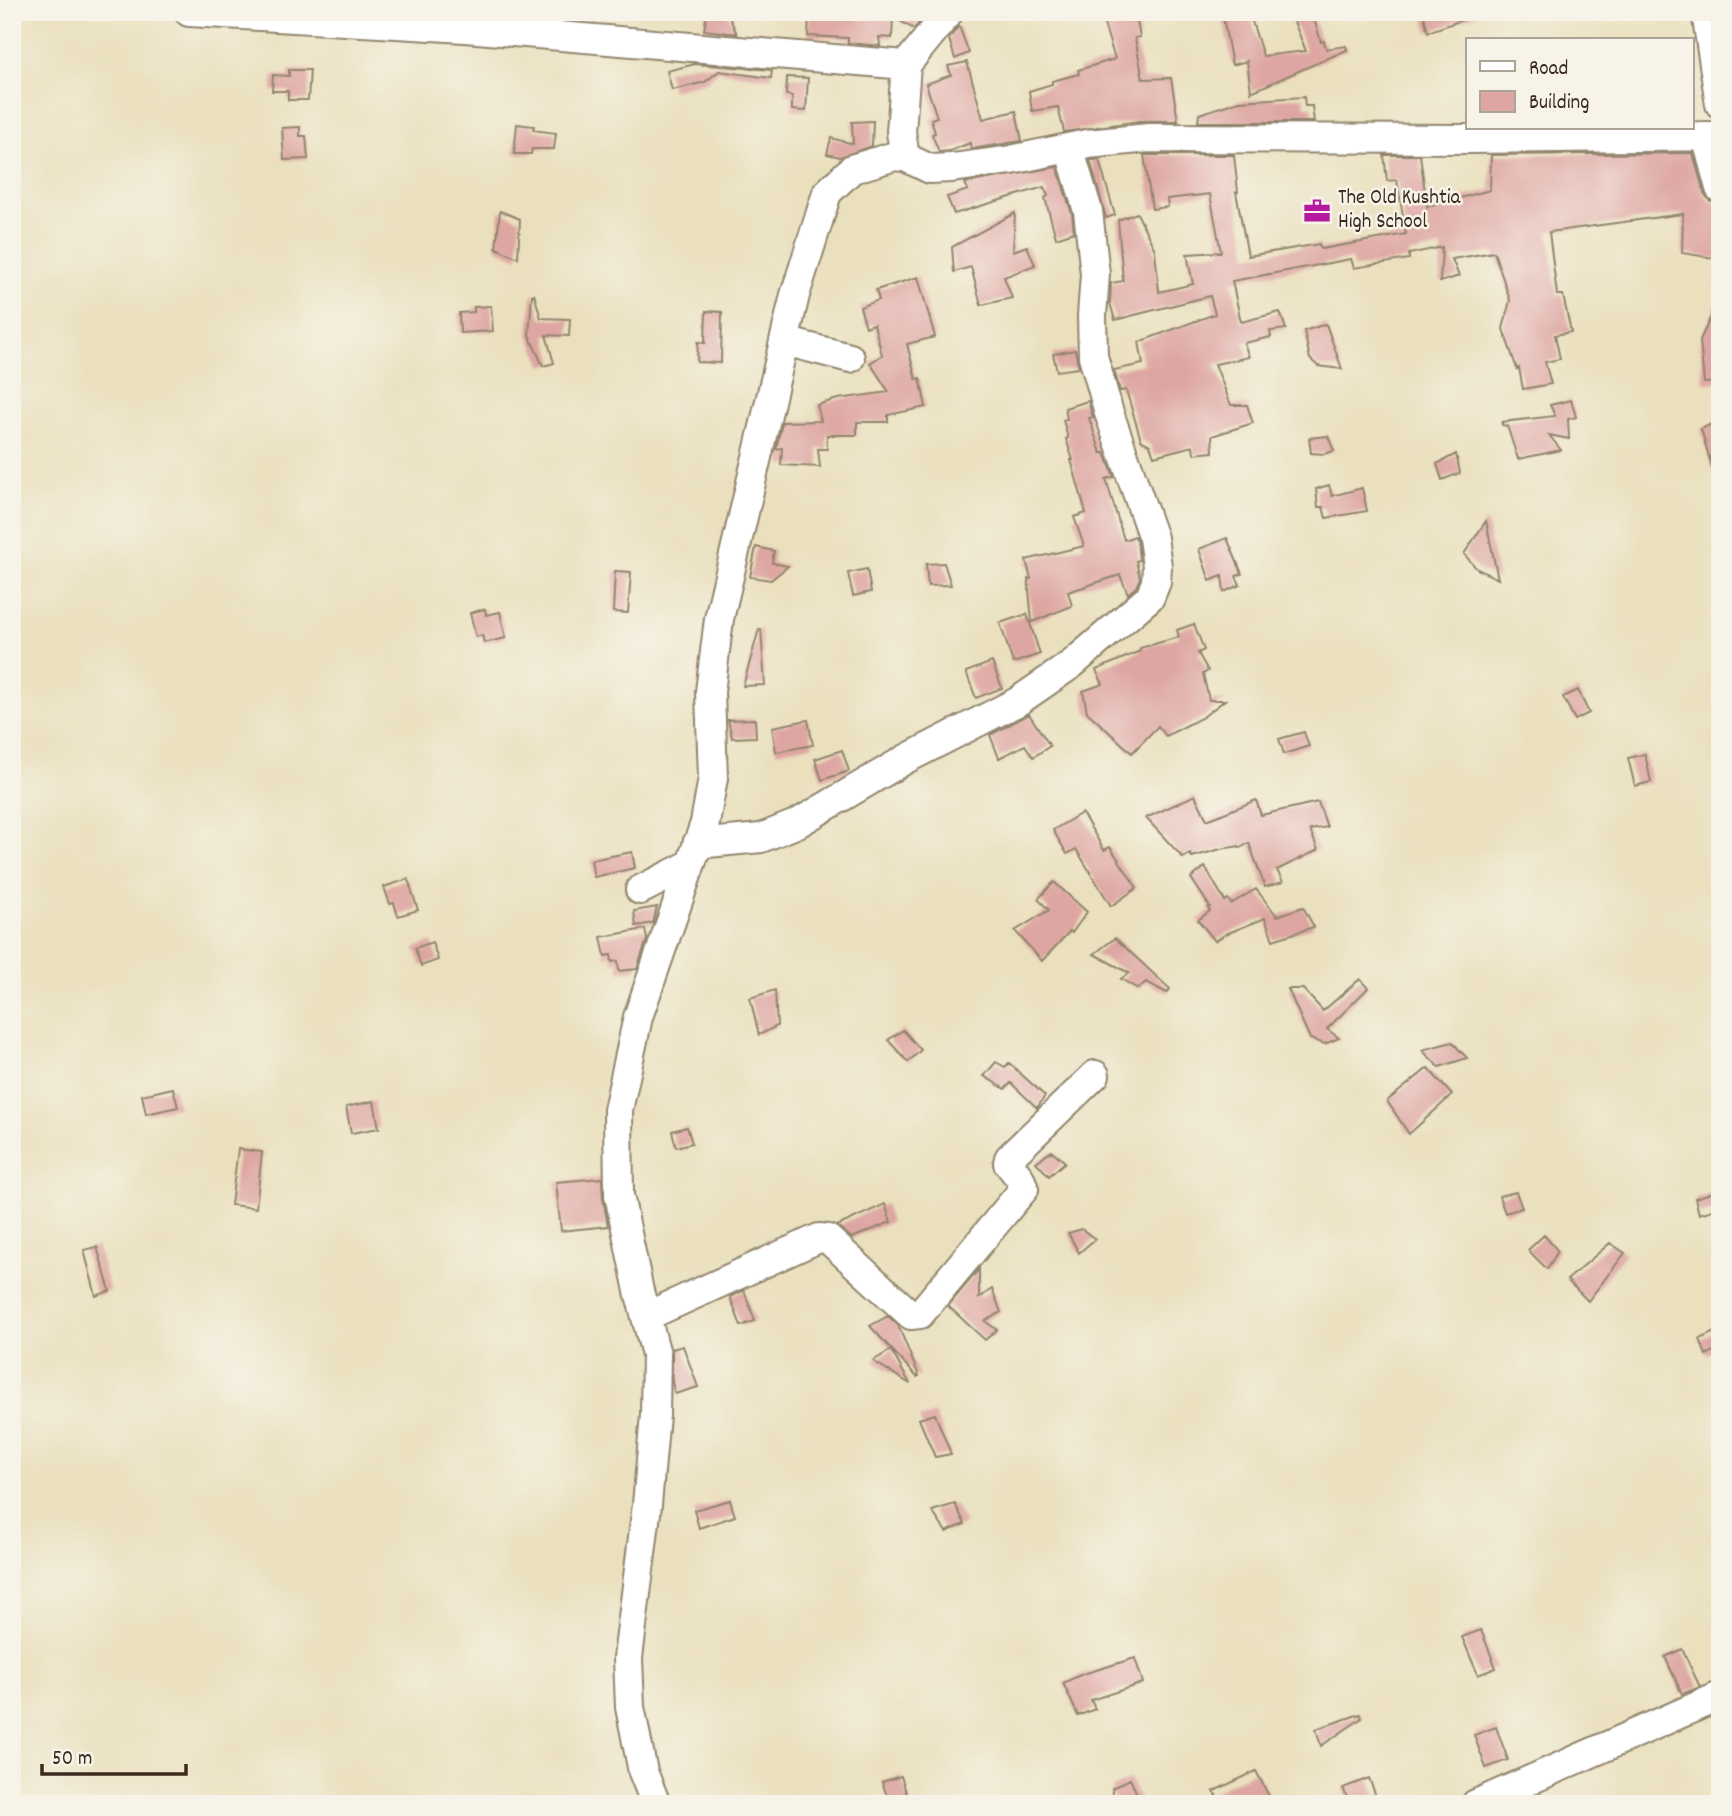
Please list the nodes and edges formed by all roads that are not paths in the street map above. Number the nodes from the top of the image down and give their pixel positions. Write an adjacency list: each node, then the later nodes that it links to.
1 (189, 12): 4 (street)
2 (949, 12): 4 (street)
3 (1706, 12): 5 (street)
4 (906, 65): 8 (street)
5 (1720, 104)
6 (1713, 136): 7 (street); 9 (street)
7 (1069, 148): 8 (street); 12 (street)
8 (905, 157): 10 (street)
9 (1720, 188)
10 (784, 341): 11 (street); 12 (street)
11 (850, 358)
12 (693, 855): 13 (street); 15 (street)
13 (640, 890)
14 (1095, 1075): 15 (street)
15 (647, 1315): 17 (street)
16 (1720, 1696): 18 (street)
17 (656, 1804)
18 (1476, 1804)

